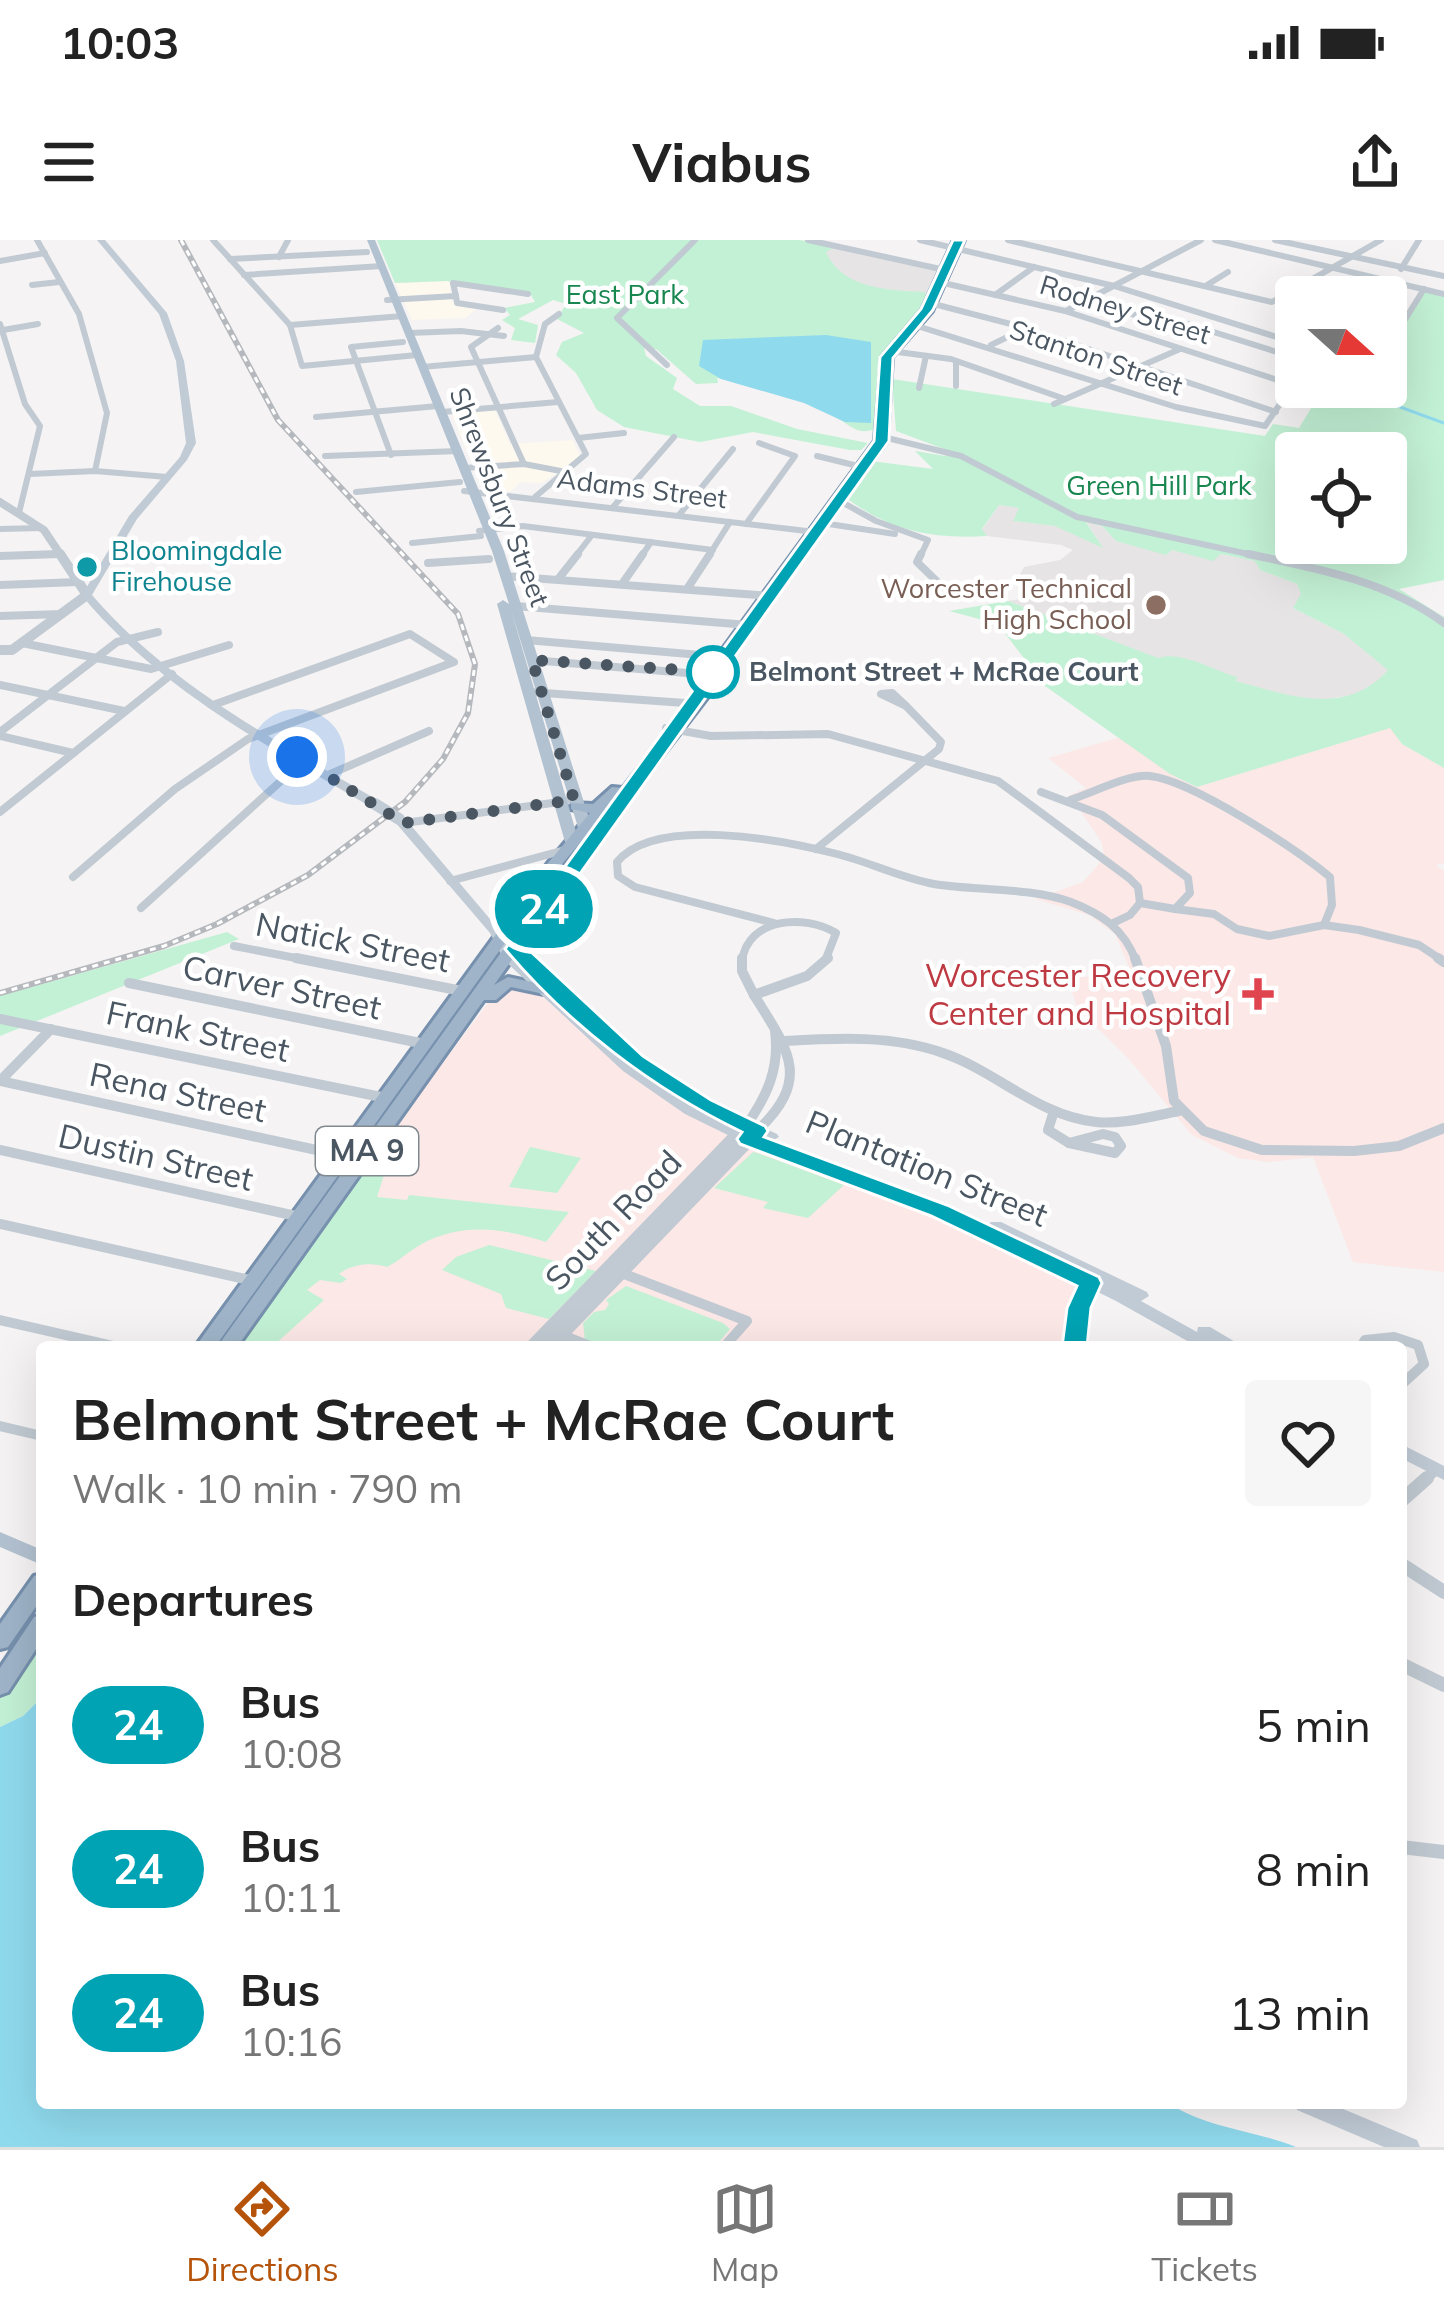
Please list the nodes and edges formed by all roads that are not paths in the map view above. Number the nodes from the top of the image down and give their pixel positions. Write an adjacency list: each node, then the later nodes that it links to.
1 (37, 240): 19 (street)
2 (101, 240): 107 (main road)
3 (212, 240): 23 (street)
4 (288, 240): 21 (street)
5 (695, 240): 77 (street)
6 (808, 240): 31 (street)
7 (920, 240): 17 (street)
8 (1008, 240): 18 (street)
9 (1056, 240): 18 (street)
10 (1202, 240): 32 (street)
11 (1215, 240): 20 (street)
12 (1275, 240): 15 (street)
13 (1381, 240): 22 (street)
14 (1419, 240): 30 (street)
15 (1289, 241): 20 (street); 22 (street)
16 (367, 244): 21 (street); 27 (main road, Shrewsbury Street)
17 (957, 244): 28 (street); 31 (highway)
18 (1048, 249): 32 (street)
19 (45, 253): 24 (street); 25 (street)
20 (1269, 253): 29 (street)
21 (279, 256): 23 (street)
22 (1350, 258): 29 (street); 30 (street)
23 (230, 260): 34 (street)
24 (0, 261)
25 (49, 264): 26 (street); 36 (street)
26 (32, 266)
27 (377, 266): 34 (street); 46 (main road, Shrewsbury Street)
28 (1034, 267): 40 (street); 44 (street)
29 (1332, 268): 39 (street); 41 (street)
30 (1400, 269): 35 (street)
31 (945, 270): 37 (highway)
32 (1143, 271): 39 (street); 40 (street)
33 (1228, 272): 39 (street)
34 (244, 275): 58 (street)
35 (1444, 277)
36 (59, 282): 38 (street); 104 (street)
37 (939, 282): 44 (street, Rodney Street); 48 (highway)
38 (32, 285)
39 (1207, 285)
40 (1114, 286): 47 (street); 56 (street)
41 (1424, 289): 43 (street); 53 (street)
42 (528, 294): 45 (street)
43 (1444, 294)
44 (995, 295): 50 (street, Rodney Street)
45 (456, 296): 46 (street); 49 (street)
46 (391, 299): 52 (main road, Shrewsbury Street)
47 (1084, 301): 50 (street); 55 (street)
48 (930, 303): 59 (highway); 60 (street)
49 (502, 310)
50 (1066, 311): 68 (street, Rodney Street)
51 (559, 314): 72 (street)
52 (398, 316): 58 (street); 66 (main road, Shrewsbury Street)
53 (1407, 316)
54 (1166, 317): 63 (street)
55 (1146, 318)
56 (1235, 323): 63 (street); 65 (street)
57 (38, 324): 61 (street)
58 (290, 325): 74 (street)
59 (914, 325): 67 (street, Stanton Street); 69 (highway)
60 (1026, 328): 67 (street); 78 (street)
61 (2, 331): 106 (street)
62 (501, 332): 64 (street)
63 (1214, 332): 70 (street)
64 (488, 334): 66 (street); 76 (street)
65 (1275, 336)
66 (406, 338): 73 (main road, Shrewsbury Street); 74 (street)
67 (992, 345): 80 (street, Stanton Street)
68 (1180, 349): 78 (street); 79 (street, Rodney Street)
69 (890, 351): 71 (street); 93 (highway)
70 (1275, 351)
71 (926, 356): 75 (street); 82 (street)
72 (536, 357): 76 (street); 84 (street)
73 (416, 359): 74 (street); 76 (street); 87 (main road, Shrewsbury Street)
74 (356, 361): 89 (street)
75 (956, 361): 81 (street); 83 (street)
76 (477, 362): 86 (street)
77 (668, 365)
78 (1140, 366): 80 (street); 90 (street)
79 (1275, 380)
80 (1102, 382): 83 (street); 90 (street, Stanton Street)
81 (956, 386)
82 (919, 388)
83 (1065, 399): 85 (street)
84 (558, 402): 86 (street); 95 (street)
85 (1054, 404)
86 (499, 407): 87 (street); 102 (street)
87 (436, 408): 89 (street); 98 (main road, Shrewsbury Street)
88 (1279, 408): 90 (street)
89 (374, 412): 91 (street); 99 (street)
90 (1276, 412)
91 (316, 417)
92 (624, 433): 95 (street)
93 (883, 436): 103 (highway, MA 9); 144 (street)
94 (674, 437): 113 (street)
95 (578, 438): 105 (street)
96 (759, 443): 117 (street)
97 (733, 449): 115 (street)
98 (452, 451): 99 (street); 108 (main road, Shrewsbury Street)
99 (391, 455): 100 (street)
100 (325, 456)
101 (818, 456): 103 (street)
102 (524, 464): 105 (street); 108 (street)
103 (862, 466): 111 (highway, MA 9)
104 (95, 471): 106 (street); 107 (street)
105 (566, 472): 110 (street)
106 (30, 474): 114 (street)
107 (167, 477): 131 (main road)
108 (465, 483): 109 (street); 110 (street, Adams Street); 121 (main road, Shrewsbury Street)
109 (356, 492)
110 (535, 497): 113 (street, Adams Street)
111 (838, 500): 119 (highway, MA 9); 122 (street)
112 (0, 503): 114 (street, Plantation Street)
113 (613, 507): 115 (street, Adams Street)
114 (19, 514): 118 (street, Plantation Street)
115 (680, 515): 116 (street, Adams Street)
116 (730, 522): 117 (street, Adams Street); 126 (street)
117 (746, 524): 119 (street, Adams Street)
118 (42, 528): 120 (street); 127 (street, Plantation Street)
119 (818, 528): 122 (street, Adams Street); 139 (highway, MA 9)
120 (0, 529)
121 (483, 532): 123 (street); 124 (street); 129 (main road, Shrewsbury Street); 132 (main road, Shrewsbury Street)
122 (911, 534): 140 (street)
123 (592, 535): 125 (street); 133 (street)
124 (412, 542)
125 (651, 542): 126 (street); 135 (street)
126 (713, 550): 137 (street)
127 (59, 554): 128 (street); 134 (street, Plantation Street)
128 (0, 556)
129 (489, 559): 130 (street); 156 (main road, Shrewsbury Street)
130 (428, 563)
131 (99, 575): 134 (main road); 138 (main road)
132 (506, 576): 133 (street); 141 (main road, Shrewsbury Street)
133 (559, 578): 135 (street)
134 (77, 580): 136 (street); 138 (street, Plantation Street)
135 (622, 584): 137 (street)
136 (0, 585)
137 (687, 589): 139 (street)
138 (87, 595): 142 (street); 146 (main road, Plantation Street)
139 (770, 596): 145 (highway, MA 9)
140 (954, 598)
141 (515, 606): 145 (street); 147 (main road, Shrewsbury Street)
142 (62, 614): 143 (street); 149 (street)
143 (0, 616)
144 (1444, 623)
145 (748, 625): 150 (highway, MA 9)
146 (133, 638): 151 (street); 153 (main road, Plantation Street)
147 (526, 640): 150 (street); 152 (main road, Shrewsbury Street)
148 (229, 645): 153 (street)
149 (8, 650): 151 (street)
150 (724, 657): 154 (highway, MA 9)
151 (99, 658): 153 (street); 157 (street)
152 (532, 660): 154 (street); 156 (main road, Shrewsbury Street)
153 (167, 670): 159 (main road, Plantation Street); 161 (street)
154 (711, 675): 158 (highway, MA 9); 162 (highway, MA 9)
155 (0, 685): 157 (street)
156 (536, 692): 158 (street); 173 (main road, Shrewsbury Street)
157 (48, 695): 161 (street); 164 (street)
158 (685, 703): 162 (highway, MA 9)
159 (213, 705): 165 (main road, Plantation Street); 165 (street)
160 (906, 706): 168 (street)
161 (124, 711): 166 (street)
162 (671, 730): 168 (street); 172 (highway, MA 9); 176 (highway, MA 9)
163 (429, 731): 169 (street)
164 (0, 734): 166 (street)
165 (262, 735): 167 (main road, Plantation Street); 178 (street)
166 (73, 753): 174 (street)
167 (303, 761): 169 (main road, Plantation Street); 181 (street)
168 (928, 761): 177 (street); 180 (street)
169 (328, 776): 175 (main road, Plantation Street, bridge)
170 (1041, 792): 171 (street)
171 (1070, 800): 182 (street); 185 (street)
172 (606, 804): 173 (highway); 176 (highway, MA 9)
173 (570, 807): 175 (street); 176 (highway)
174 (0, 812)
175 (402, 821): 179 (main road, Plantation Street)
176 (583, 838): 179 (street); 187 (highway, MA 9)
177 (816, 849): 183 (street); 184 (street)
178 (73, 877)
179 (450, 880): 187 (main road, Plantation Street)
180 (1140, 903): 182 (street); 184 (street)
181 (141, 908)
182 (1175, 909): 185 (street)
183 (775, 923): 192 (street); 192 (street)
184 (1113, 923): 202 (street)
185 (1324, 925): 188 (street)
186 (234, 946): 191 (street, Natick Street)
187 (508, 948): 190 (main road, Plantation Street); 191 (highway, MA 9); 198 (highway, MA 9); 204 (main road, Plantation Street)
188 (1444, 962)
189 (129, 982): 197 (street, Carver Street)
190 (544, 989): 198 (highway); 204 (main road, Plantation Street)
191 (462, 991): 197 (highway, MA 9)
192 (754, 995): 194 (street)
193 (0, 1019): 195 (street, Frank Street)
194 (774, 1028): 196 (street); 204 (street)
195 (51, 1029): 199 (street); 200 (street, Frank Street)
196 (785, 1041): 201 (street); 204 (street)
197 (425, 1043): 200 (highway, MA 9)
198 (425, 1072): 217 (highway, MA 9)
199 (0, 1081): 207 (street, Rena Street)
200 (386, 1098): 207 (highway, MA 9)
201 (1054, 1111): 202 (street); 205 (street)
202 (1179, 1111): 203 (street)
203 (1444, 1128)
204 (747, 1132): 210 (street, South Road); 211 (main road, Plantation Street)
205 (1069, 1143)
206 (0, 1150): 208 (street, Dustin Street)
207 (344, 1156): 208 (highway, MA 9)
208 (301, 1217): 212 (highway, MA 9)
209 (0, 1224): 212 (street)
210 (614, 1270): 214 (street, South Road); 221 (street)
211 (1095, 1279): 222 (street); 223 (main road, Plantation Street); 224 (main road, Plantation Street)
212 (254, 1280): 216 (highway, MA 9)
213 (0, 1320): 215 (street)
214 (555, 1332): 218 (street, South Road); 219 (street, South Road); 220 (street)
215 (92, 1341)
216 (209, 1341)
217 (230, 1341)
218 (541, 1341)
219 (551, 1341)
220 (577, 1341)
221 (729, 1341)
222 (1075, 1341)
223 (1200, 1341)
224 (1219, 1341)
225 (1364, 1341): 226 (street)
226 (1398, 1341)
227 (1407, 1343): 228 (street)
228 (1407, 1376)
229 (0, 1426): 230 (street)
230 (36, 1435)
231 (1407, 1453): 232 (main road)
232 (1440, 1472): 233 (street)
233 (1407, 1497)
234 (0, 1539): 235 (main road)
235 (36, 1555)
236 (1407, 1568): 238 (street)
237 (36, 1590): 240 (highway)
238 (1444, 1592)
239 (36, 1633): 243 (highway)
240 (5, 1634)
241 (1407, 1667): 242 (street)
242 (1444, 1684)
243 (0, 1686)
244 (1407, 1848): 245 (street)
245 (1444, 1852)
246 (1351, 2112): 247 (main road)
247 (1409, 2147)

